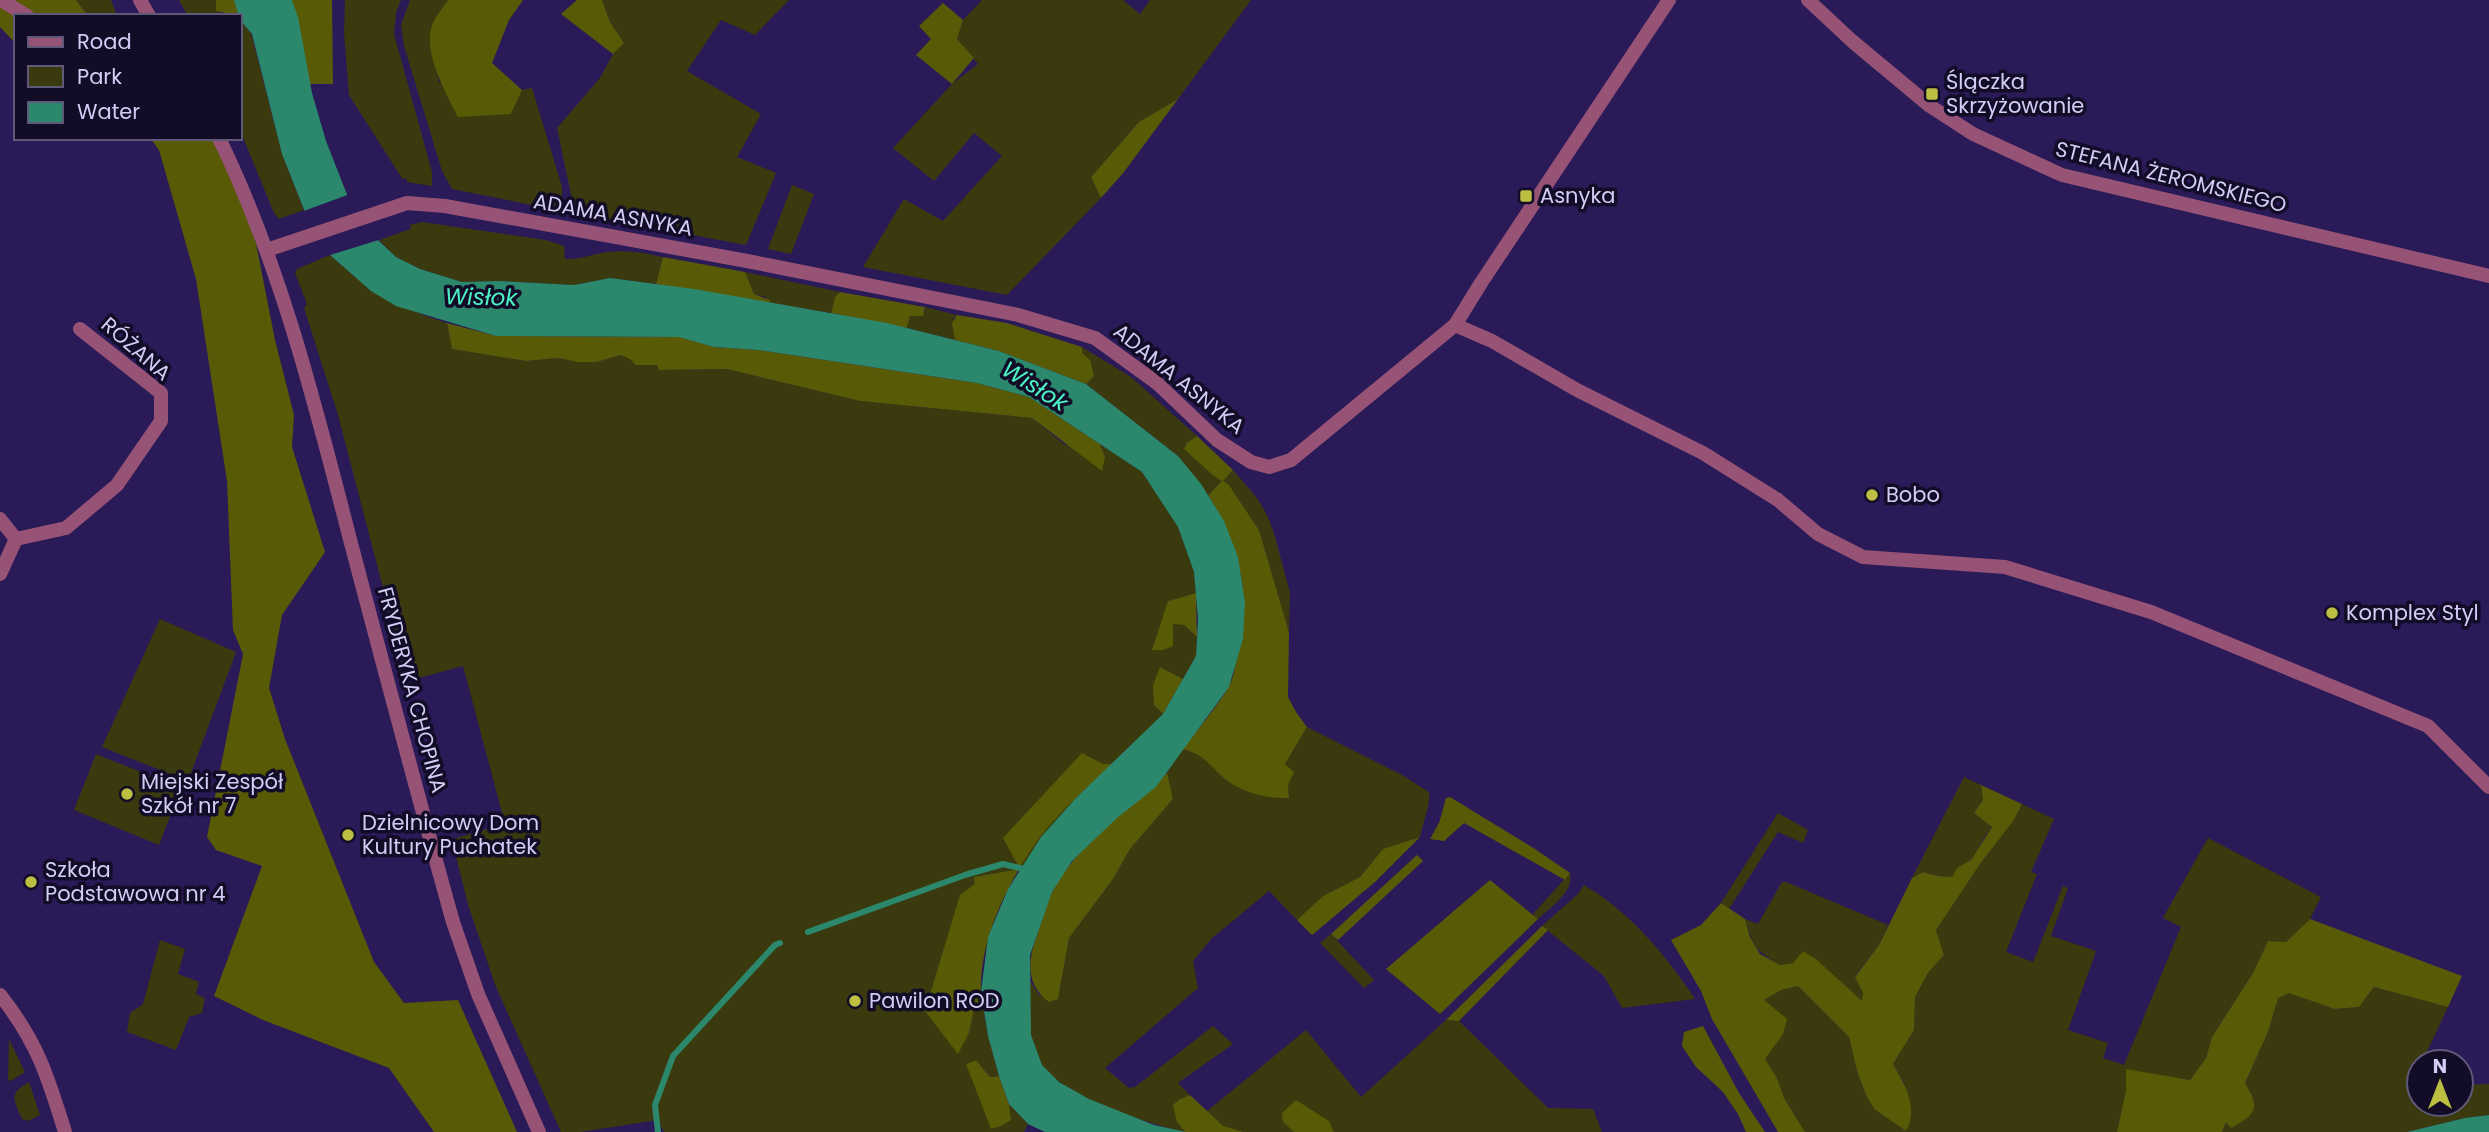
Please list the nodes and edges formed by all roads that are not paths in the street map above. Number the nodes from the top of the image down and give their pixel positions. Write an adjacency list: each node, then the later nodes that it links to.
1 (1, 0): 4 (street)
2 (1669, 0): 8 (street, ADAMA ASNYKA)
3 (1808, 0): 7 (street, STEFANA ŻEROMSKIEGO)
4 (24, 14)
5 (220, 140): 6 (street, FRYDERYKA CHOPINA)
6 (267, 250): 8 (street, ADAMA ASNYKA); 16 (street, FRYDERYKA CHOPINA)
7 (2489, 276)
8 (1455, 325): 13 (street)
9 (80, 329): 11 (street, RÓŻANA)
10 (0, 519): 11 (street)
11 (16, 539): 12 (street)
12 (0, 574)
13 (2489, 787)
14 (0, 995): 15 (street)
15 (65, 1132)
16 (539, 1132)

